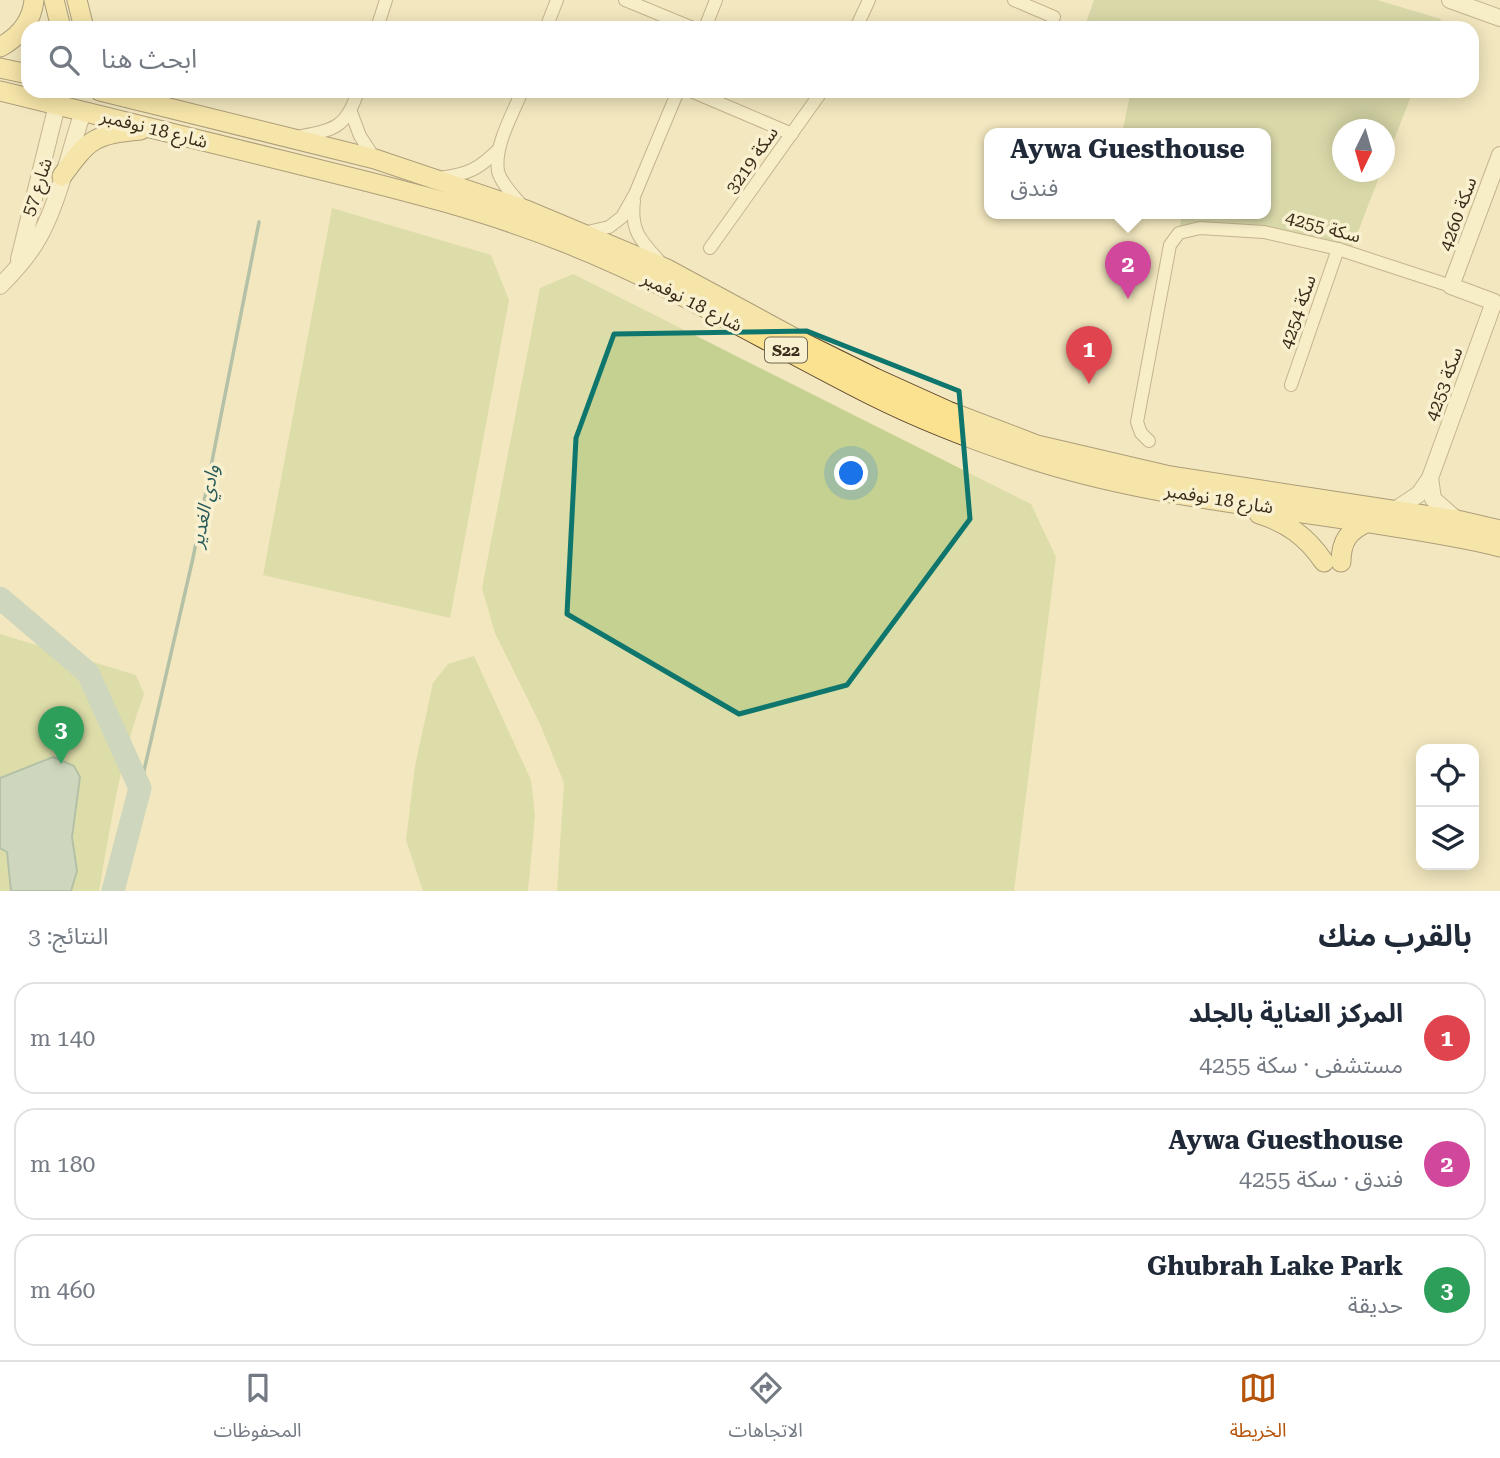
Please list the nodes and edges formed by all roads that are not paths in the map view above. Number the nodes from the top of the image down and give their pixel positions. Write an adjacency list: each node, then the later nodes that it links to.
1 (34, 0): 12 (main road)
2 (51, 0): 13 (main road); 14 (main road)
3 (386, 0): 15 (street)
4 (557, 0): 16 (street)
5 (625, 0): 17 (street)
6 (716, 0): 18 (street)
7 (869, 0): 19 (street)
8 (1014, 0): 10 (street)
9 (1450, 0): 11 (street)
10 (1054, 17)
11 (1500, 18)
12 (28, 21)
13 (48, 21)
14 (58, 21)
15 (379, 21)
16 (549, 21)
17 (676, 21)
18 (708, 21)
19 (859, 21)
20 (21, 31): 21 (main road)
21 (0, 47)
22 (0, 91): 23 (main road, شارع 18 نوفمبر / S22)
23 (21, 93)
24 (59, 98): 33 (main road, شارع 18 نوفمبر / S22); 49 (street, شارع 57)
25 (86, 98): 33 (main road)
26 (127, 98): 35 (main road, شارع 18 نوفمبر / S22)
27 (159, 98): 35 (main road)
28 (356, 98): 34 (street)
29 (519, 98): 39 (street)
30 (675, 98): 44 (street)
31 (707, 98): 37 (street)
32 (817, 98): 37 (street, سكة 3219)
33 (83, 111): 36 (main road, شارع 18 نوفمبر / S22); 42 (street, شارع 57)
34 (351, 112): 38 (street); 41 (street)
35 (196, 116): 38 (main road, شارع 18 نوفمبر / S22)
36 (157, 129): 42 (main road); 57 (main road, شارع 18 نوفمبر / S22)
37 (792, 134): 47 (street, سكة 3219)
38 (292, 137): 41 (main road, شارع 18 نوفمبر / S22)
39 (499, 149): 43 (street); 45 (street)
40 (1500, 155): 52 (street, سكة 4260)
41 (375, 159): 43 (main road, شارع 18 نوفمبر / S22)
42 (62, 176): 49 (street, شارع 57)
43 (436, 178): 45 (main road, شارع 18 نوفمبر / S22)
44 (635, 194): 46 (street); 50 (street)
45 (526, 210): 46 (main road, شارع 18 نوفمبر / S22)
46 (583, 233): 50 (main road, شارع 18 نوفمبر / S22)
47 (710, 248)
48 (1338, 249): 52 (street, سكة 4255); 54 (street, سكة 4254); 55 (street, سكة 4255)
49 (17, 269): 51 (street, شارع 57)
50 (667, 269): 58 (main road, شارع 18 نوفمبر / S22)
51 (0, 286)
52 (1451, 286): 53 (street, سكة 4255)
53 (1497, 303): 56 (street, سكة 4253)
54 (1290, 386)
55 (1149, 441)
56 (1430, 478): 58 (street, سكة 4253); 59 (street)
57 (1198, 496): 60 (main road, شارع 18 نوفمبر / S22); 60 (main road)
58 (1395, 510): 59 (main road, شارع 18 نوفمبر / S22)
59 (1457, 520): 61 (main road, شارع 18 نوفمبر / S22)
60 (1368, 522): 62 (main road, شارع 18 نوفمبر / S22)
61 (1500, 530)
62 (1500, 547)

